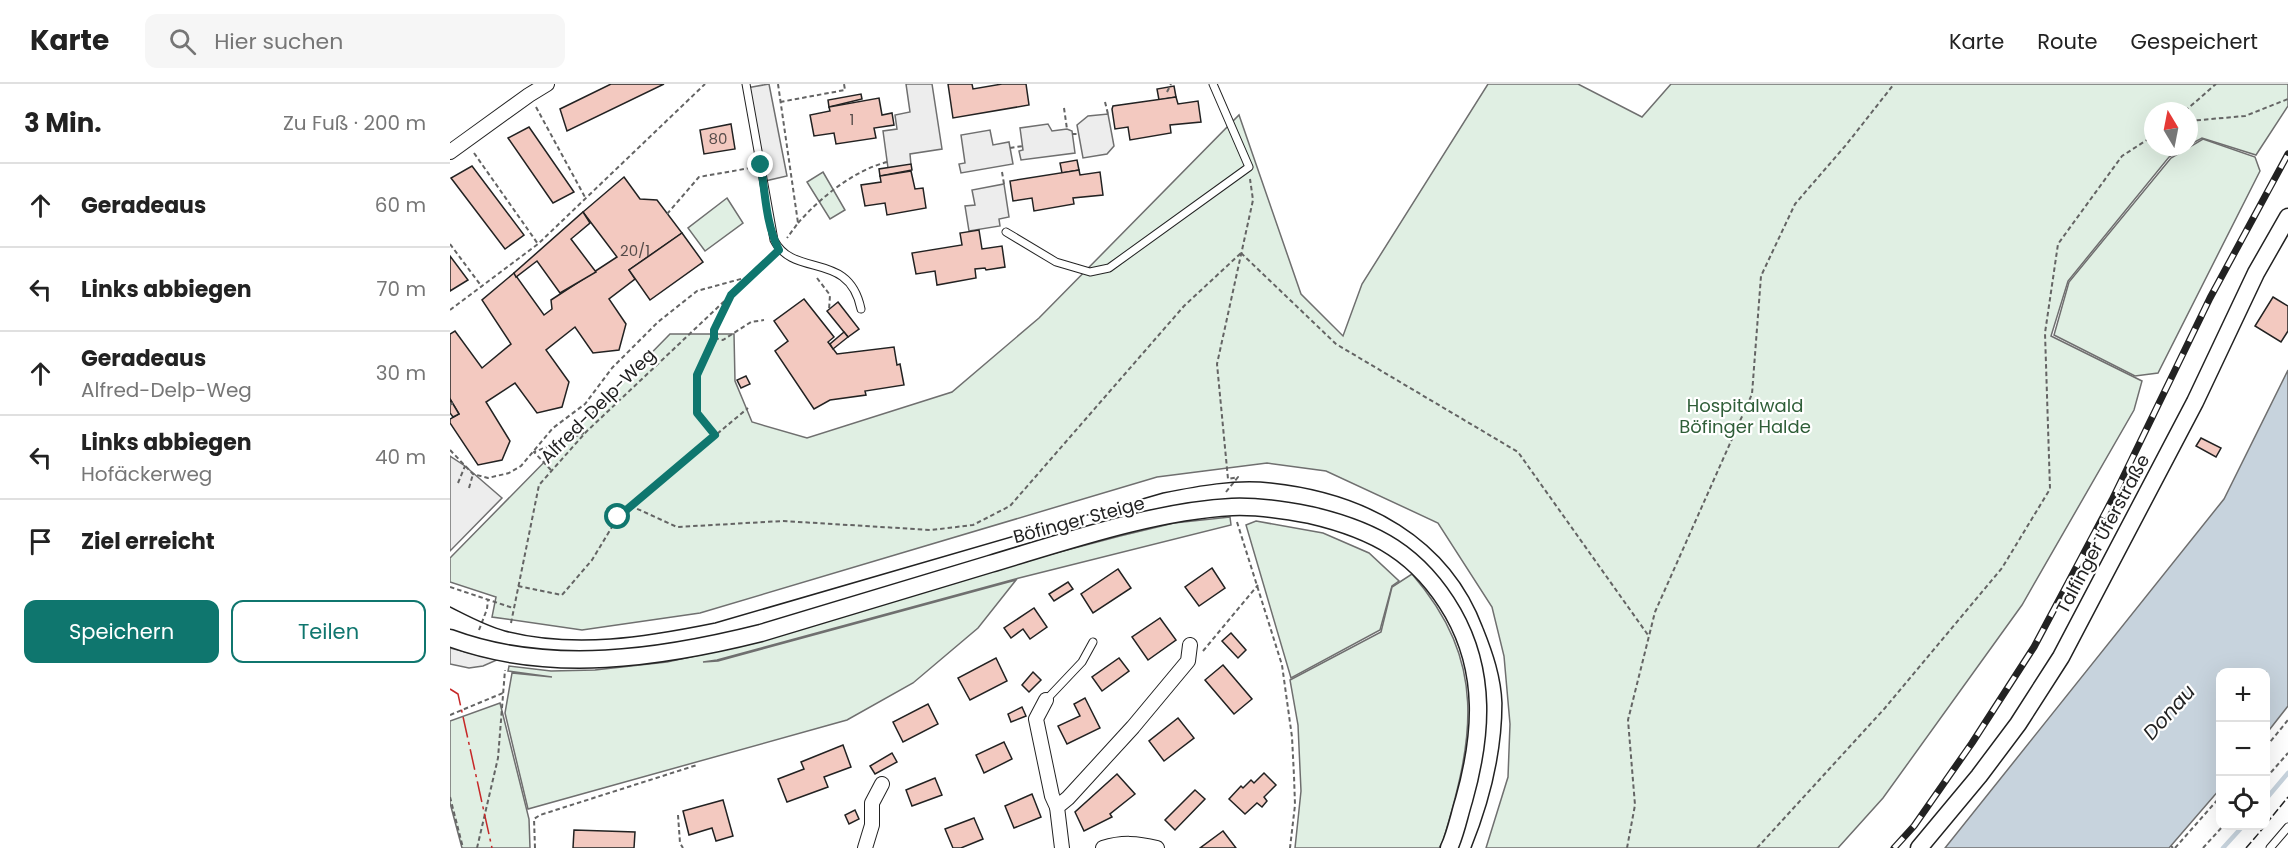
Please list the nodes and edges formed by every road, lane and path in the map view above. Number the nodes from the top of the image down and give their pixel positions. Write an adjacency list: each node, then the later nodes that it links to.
1 (548, 84): 11 (street)
2 (705, 84): 32 (path)
3 (746, 84): 28 (lane)
4 (778, 84): 13 (path)
5 (844, 84): 13 (path)
6 (1172, 84): 10 (path)
7 (1213, 84): 29 (lane)
8 (1894, 84): 69 (path)
9 (2216, 84): 15 (path)
10 (1167, 92)
11 (529, 95): 22 (street); 32 (path)
12 (2288, 99): 18 (path)
13 (780, 102): 35 (path)
14 (1106, 102): 17 (path)
15 (2195, 102)
16 (1064, 108): 19 (path)
17 (1108, 114)
18 (2198, 120)
19 (1067, 129)
20 (1072, 134): 21 (path)
21 (1078, 134)
22 (466, 141): 26 (street); 37 (path)
23 (2144, 142): 102 (path)
24 (1023, 146): 25 (path)
25 (1010, 148)
26 (450, 152)
27 (887, 162): 35 (path, Alfred-Delp-Weg)
28 (761, 165): 33 (path); 39 (lane)
29 (1249, 167): 36 (lane); 40 (path)
30 (1002, 172): 31 (path)
31 (1004, 184)
32 (586, 200): 37 (path)
33 (667, 214)
34 (2288, 218): 103 (street, Talfinger Uferstraße)
35 (798, 223): 39 (path, Alfred-Delp-Weg)
36 (1006, 232)
37 (538, 243): 43 (path)
38 (450, 244): 43 (path)
39 (779, 250): 41 (lane); 42 (path, Alfred-Delp-Weg)
40 (1241, 253): 60 (path); 61 (path); 69 (path)
41 (808, 264): 45 (lane); 47 (path)
42 (750, 277): 44 (path, Alfred-Delp-Weg); 54 (path)
43 (482, 288): 46 (path)
44 (731, 295): 49 (path); 51 (path, Alfred-Delp-Weg)
45 (861, 309)
46 (450, 310)
47 (829, 310)
48 (764, 320): 49 (path)
49 (714, 338): 52 (path)
50 (748, 408): 52 (path)
51 (586, 432): 54 (path); 56 (path, Alfred-Delp-Weg)
52 (715, 435): 60 (path)
53 (450, 450): 55 (path)
54 (534, 452): 56 (path); 57 (path)
55 (465, 466): 57 (path); 58 (path)
56 (552, 471): 63 (path, Alfred-Delp-Weg)
57 (473, 474): 59 (path)
58 (458, 483)
59 (469, 488)
60 (632, 506): 63 (path)
61 (1232, 507): 62 (path); 70 (street, Böfinger Steige); 100 (street, Böfinger Steige)
62 (1258, 585): 73 (path); 99 (path)
63 (518, 586): 66 (path, Alfred-Delp-Weg)
64 (450, 587): 65 (path)
65 (488, 599): 66 (path); 68 (path)
66 (514, 609): 67 (path, Alfred-Delp-Weg)
67 (511, 623)
68 (478, 633)
69 (1648, 635): 101 (path)
70 (450, 638)
71 (1093, 642): 76 (lane)
72 (1190, 645): 73 (street)
73 (1188, 661): 86 (street)
74 (505, 670): 75 (path)
75 (503, 693): 77 (path); 92 (path)
76 (1046, 700): 86 (street)
77 (450, 715)
78 (2288, 720): 79 (path)
79 (2270, 741)
80 (2288, 753): 82 (path)
81 (697, 765): 93 (path)
82 (2267, 776)
83 (882, 784): 95 (street)
84 (450, 797): 91 (path)
85 (2216, 801): 90 (path)
86 (1057, 807): 96 (street)
87 (678, 815): 94 (path)
88 (2288, 827): 105 (lane)
89 (2219, 830): 104 (path)
90 (2173, 847)
91 (463, 848)
92 (477, 848)
93 (535, 848)
94 (683, 848)
95 (865, 848)
96 (1062, 848)
97 (1103, 848): 98 (street)
98 (1157, 848)
99 (1290, 848)
100 (1449, 848)
101 (1627, 848)
102 (1757, 848)
103 (1919, 848)
104 (2204, 848)
105 (2270, 848)

